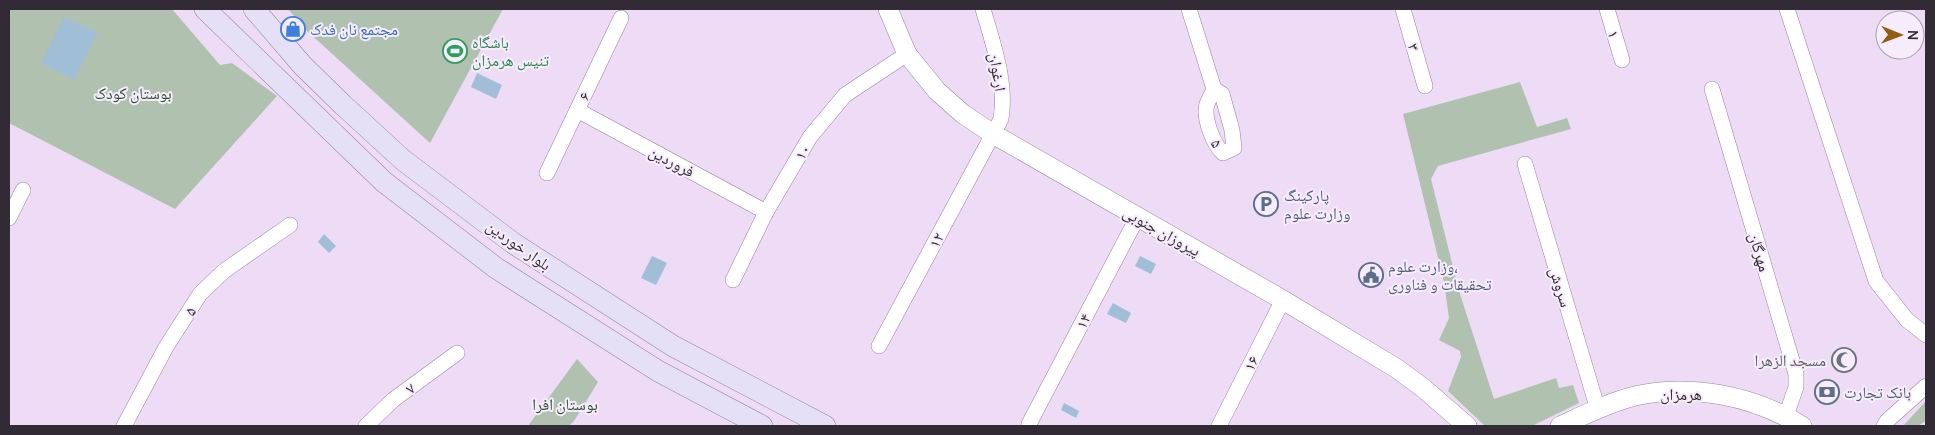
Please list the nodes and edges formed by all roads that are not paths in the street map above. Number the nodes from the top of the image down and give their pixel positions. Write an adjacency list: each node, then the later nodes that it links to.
1 (205, 9): 35 (main road, بلوار خوردین)
2 (254, 9): 36 (main road, بلوار خوردین)
3 (888, 9): 10 (street, پیروزان جنوبی)
4 (982, 9): 16 (street, ارغوان)
5 (1189, 9): 13 (street)
6 (1403, 9): 12 (street, ۳)
7 (1607, 9): 11 (street, ۱)
8 (1787, 9): 26 (street)
9 (621, 18): 15 (street, ۶)
10 (907, 54): 16 (street, پیروزان جنوبی); 20 (street, ۱۰)
11 (1622, 60)
12 (1425, 86)
13 (1214, 89)
14 (1712, 89): 31 (street, مهرگان)
15 (577, 110): 18 (street, ۶); 20 (street, فروردین)
16 (993, 134): 22 (street, پیروزان جنوبی); 27 (street, ۱۲)
17 (1525, 164): 30 (street, سروش)
18 (546, 173)
19 (23, 190): 21 (street)
20 (766, 212): 24 (street, ۱۰)
21 (9, 218)
22 (1137, 218): 25 (street, پیروزان جنوبی); 32 (street, ۱۴)
23 (290, 225): 33 (street, ۵)
24 (733, 280)
25 (1283, 300): 37 (street, ۱۶); 38 (street, پیروزان جنوبی)
26 (1926, 335)
27 (879, 346)
28 (457, 353): 34 (street, ۷)
29 (1926, 386): 40 (street)
30 (1598, 410): 31 (street, هرمزان); 39 (street, هرمزان)
31 (1794, 421)
32 (1029, 424)
33 (124, 426)
34 (366, 426)
35 (762, 426)
36 (825, 426)
37 (1219, 426)
38 (1467, 426)
39 (1560, 426)
40 (1884, 426)

